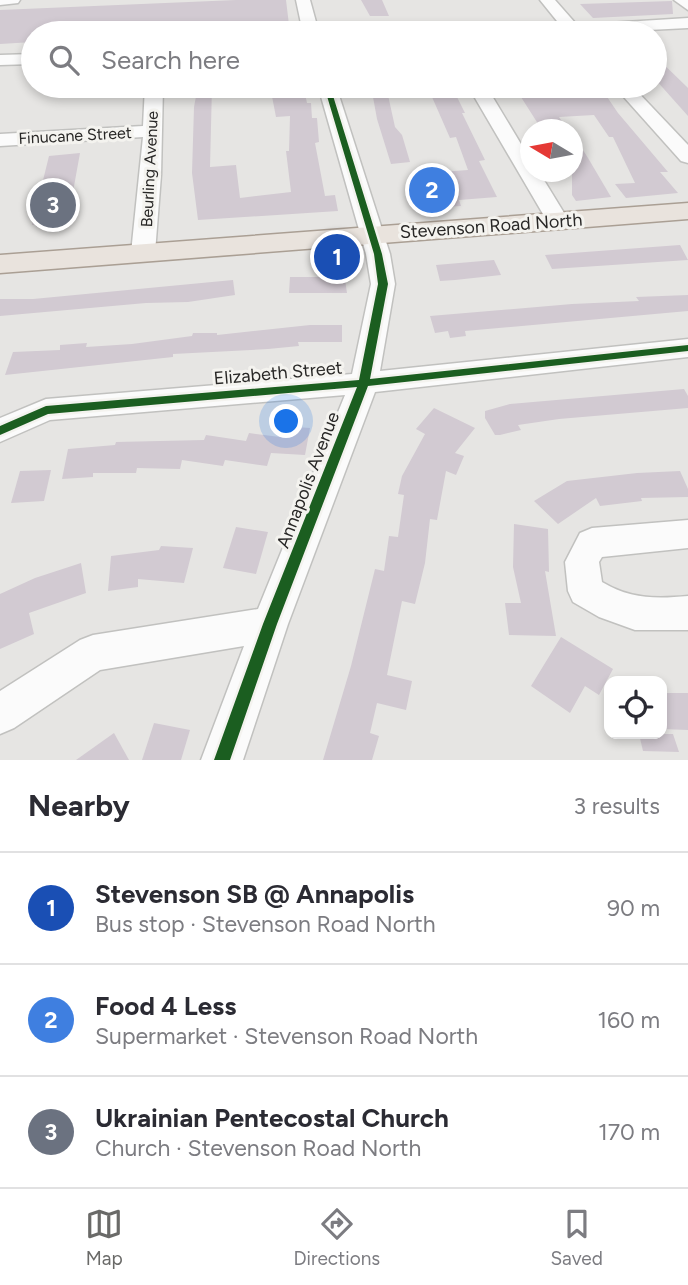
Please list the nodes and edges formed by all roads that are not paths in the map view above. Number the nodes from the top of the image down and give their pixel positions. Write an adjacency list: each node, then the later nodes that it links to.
1 (12, 0): 5 (street)
2 (303, 0): 7 (street)
3 (547, 0): 8 (street)
4 (681, 0): 6 (street)
5 (0, 1)
6 (688, 6)
7 (308, 21)
8 (565, 21)
9 (688, 23): 10 (street)
10 (667, 25)
11 (21, 59): 12 (street)
12 (0, 60)
13 (153, 98): 17 (street, Beurling Avenue)
14 (331, 98): 22 (street, Annapolis Avenue)
15 (484, 98): 21 (street)
16 (634, 98): 19 (street)
17 (151, 131): 18 (street, Finucane Street); 23 (street, Beurling Avenue)
18 (0, 140)
19 (688, 158)
20 (688, 211): 21 (main road, Stevenson Road North)
21 (558, 221): 22 (main road, Stevenson Road North)
22 (373, 236): 23 (main road, Stevenson Road North); 26 (street, Annapolis Avenue)
23 (143, 253): 24 (main road, Stevenson Road North)
24 (0, 264)
25 (688, 348): 26 (street, Elizabeth Street)
26 (364, 383): 27 (street, Elizabeth Street); 30 (street, Annapolis Avenue)
27 (0, 431)
28 (688, 534): 29 (street)
29 (688, 612)
30 (270, 624): 31 (street); 32 (street, Annapolis Avenue)
31 (0, 715)
32 (222, 760)

